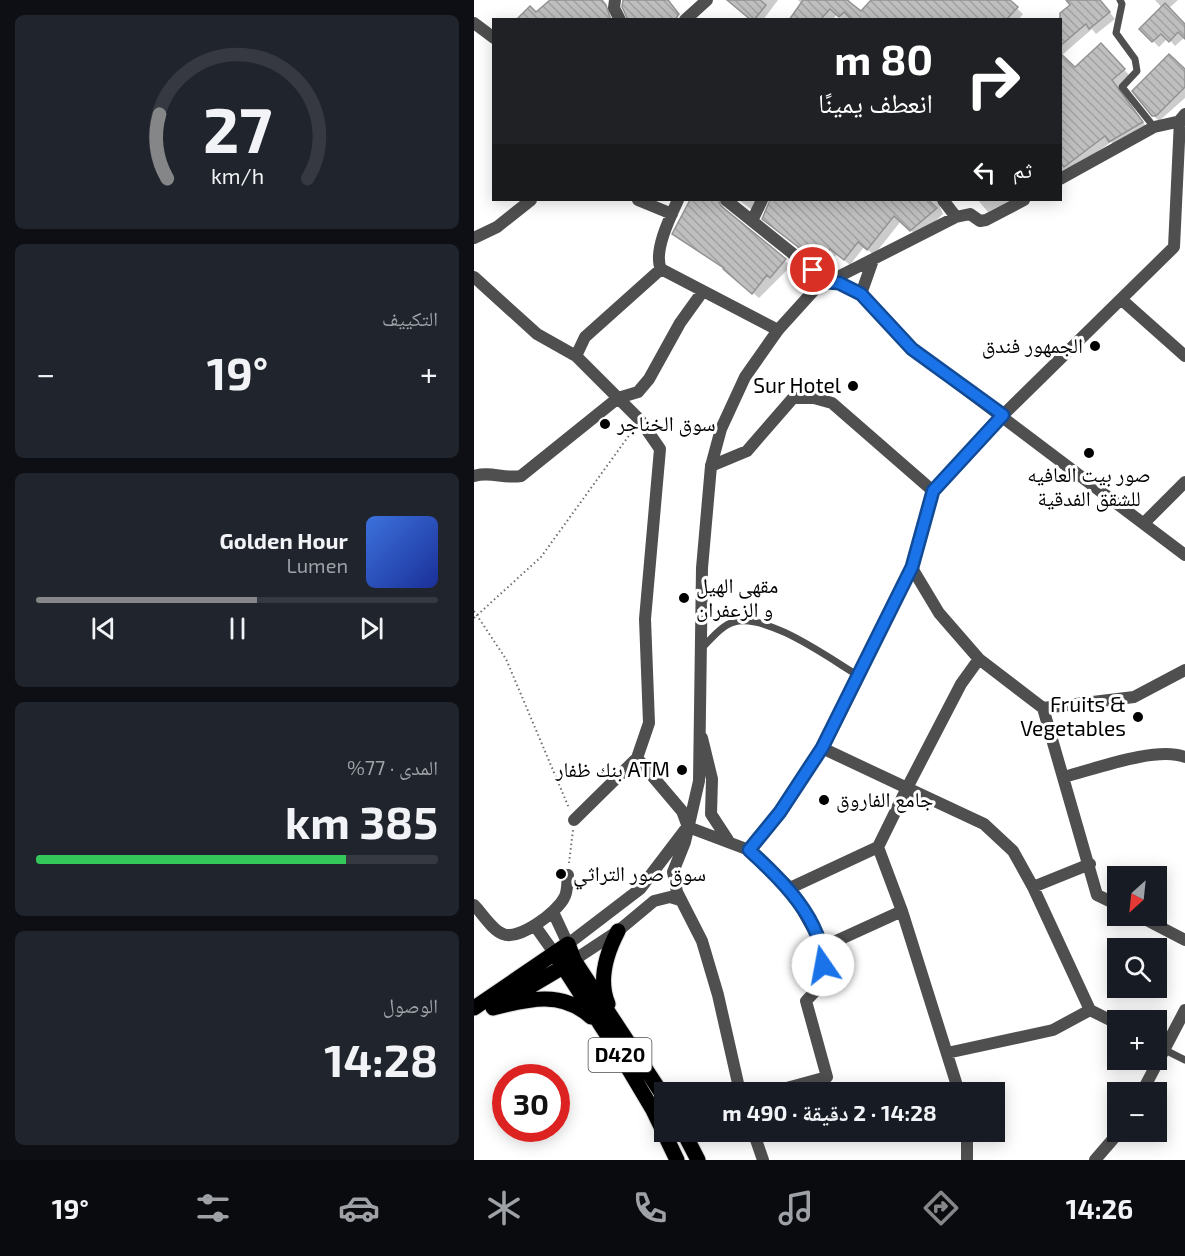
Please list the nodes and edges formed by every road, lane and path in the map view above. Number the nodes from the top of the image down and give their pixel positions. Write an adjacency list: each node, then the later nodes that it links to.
1 (615, 0): 4 (street)
2 (707, 0): 5 (street)
3 (1120, 0): 9 (lane)
4 (619, 18)
5 (688, 18)
6 (474, 23): 7 (street)
7 (492, 36)
8 (1183, 118): 9 (street); 28 (street)
9 (1154, 127): 10 (street)
10 (1062, 178)
11 (530, 201): 21 (street)
12 (640, 201): 18 (street)
13 (678, 201): 18 (street)
14 (727, 201): 20 (street)
15 (762, 201): 20 (street)
16 (944, 201): 19 (street)
17 (1022, 201): 19 (street)
18 (672, 214): 23 (street)
19 (956, 217): 22 (street)
20 (752, 221): 25 (street)
21 (474, 238)
22 (873, 260): 25 (street); 27 (street)
23 (661, 269): 26 (street); 30 (street)
24 (474, 277): 30 (street)
25 (828, 282): 27 (street); 29 (street)
26 (703, 291): 29 (street); 32 (street)
27 (861, 294): 33 (street)
28 (1122, 300): 31 (street); 33 (street)
29 (778, 330): 35 (street)
30 (576, 356): 32 (street)
31 (1185, 356)
32 (618, 398): 34 (street); 36 (street)
33 (1003, 415): 38 (street); 39 (street)
34 (640, 420): 43 (path); 53 (street)
35 (711, 466): 38 (street); 45 (street)
36 (474, 476)
37 (1185, 482): 39 (street)
38 (933, 491): 41 (street)
39 (1144, 523): 40 (street)
40 (1185, 555)
41 (912, 567): 46 (street); 48 (street)
42 (474, 611): 43 (path)
43 (478, 615): 44 (path); 56 (path)
44 (474, 618)
45 (702, 648): 48 (lane); 50 (street)
46 (979, 659): 49 (street); 55 (street)
47 (1185, 670): 49 (street)
48 (859, 676): 51 (street)
49 (1043, 708): 54 (street)
50 (700, 731): 57 (street); 58 (street)
51 (822, 748): 55 (street); 60 (street)
52 (1185, 757): 54 (street)
53 (637, 758): 56 (street); 57 (street)
54 (1064, 777): 61 (street)
55 (907, 788): 59 (street); 63 (street)
56 (574, 820): 62 (path)
57 (688, 827): 58 (street); 65 (street); 74 (street)
58 (728, 840): 60 (street)
59 (879, 847): 64 (street); 68 (street)
60 (749, 850): 64 (street)
61 (1090, 864): 63 (street); 66 (street)
62 (568, 875): 69 (street)
63 (1033, 887): 79 (street)
64 (790, 888): 75 (street)
65 (680, 900): 72 (street); 88 (street)
66 (1107, 900)
67 (474, 905): 70 (street)
68 (902, 911): 75 (street); 86 (street)
69 (553, 912): 70 (street); 74 (street)
70 (535, 926): 76 (street)
71 (1158, 926): 73 (street)
72 (618, 932): 76 (street); 83 (main road)
73 (1185, 940)
74 (568, 945): 76 (main road, D420)
75 (823, 947): 89 (street)
76 (565, 960): 77 (main road); 78 (main road); 83 (main road, D420)
77 (474, 1008)
78 (493, 1008): 81 (main road); 83 (main road)
79 (1090, 1010): 82 (street); 86 (street)
80 (1185, 1010): 84 (street)
81 (474, 1017)
82 (1107, 1018)
83 (607, 1022): 91 (main road, D420); 96 (main road, D420)
84 (1167, 1038)
85 (1167, 1051): 87 (lane)
86 (947, 1053): 90 (street)
87 (1185, 1060)
88 (738, 1082)
89 (808, 1082)
90 (956, 1082)
91 (654, 1085)
92 (689, 1142): 97 (main road)
93 (757, 1142): 98 (street)
94 (967, 1142): 99 (street)
95 (1111, 1142): 100 (street)
96 (677, 1160)
97 (698, 1160)
98 (763, 1160)
99 (967, 1160)
100 (1095, 1160)

